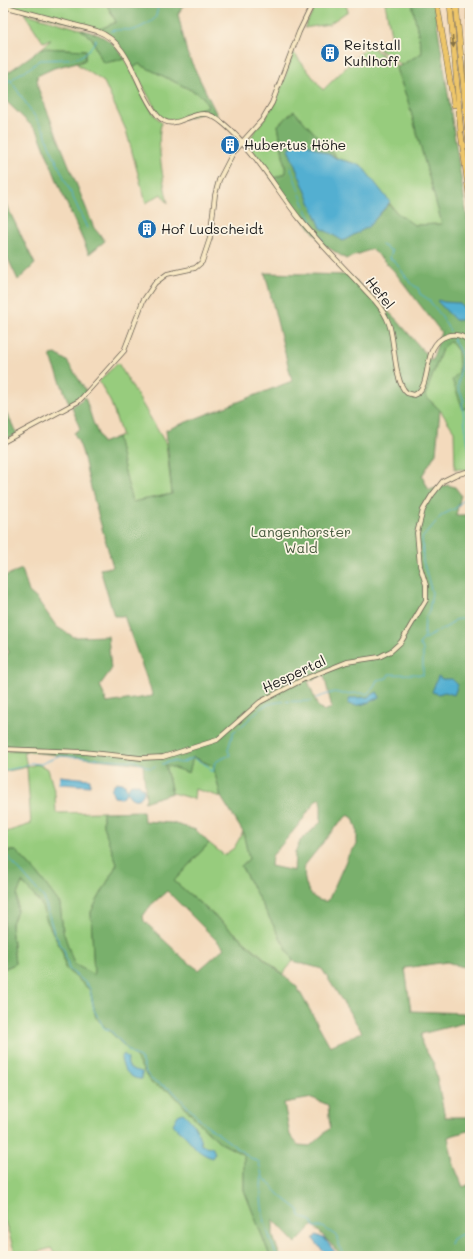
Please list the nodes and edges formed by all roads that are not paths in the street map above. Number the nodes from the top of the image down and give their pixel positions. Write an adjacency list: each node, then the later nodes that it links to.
1 (313, 3): 9 (street)
2 (437, 3): 8 (highway)
3 (450, 3): 8 (highway, one-way to 8)
4 (456, 3): 7 (highway)
5 (470, 3): 7 (highway)
6 (3, 6): 9 (street)
7 (467, 132): 10 (highway)
8 (461, 134): 11 (highway)
9 (241, 142): 12 (street, Hefel); 13 (street)
10 (470, 158)
11 (470, 202)
12 (470, 341)
13 (3, 442)
14 (470, 471): 15 (street, Hespertal)
15 (3, 749)

